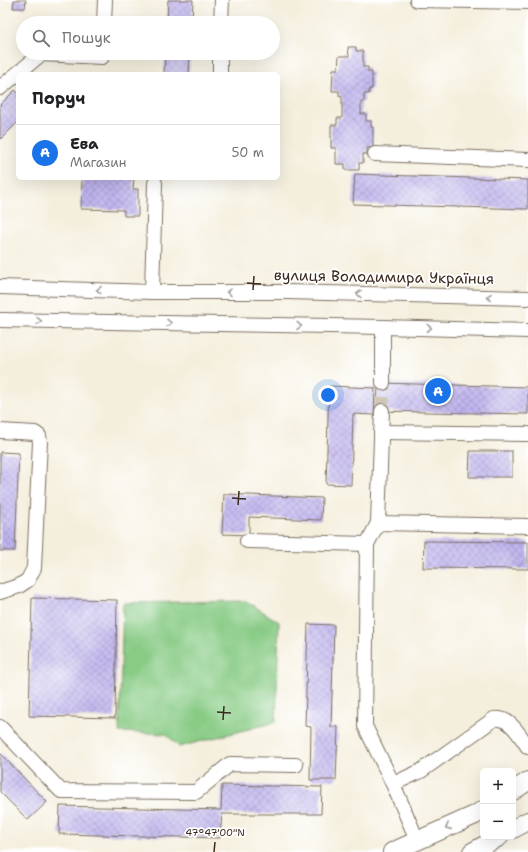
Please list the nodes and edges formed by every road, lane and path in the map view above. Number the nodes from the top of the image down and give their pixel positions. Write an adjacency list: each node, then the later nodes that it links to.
1 (105, 0): 5 (street)
2 (222, 0): 6 (street)
3 (417, 0): 4 (street)
4 (528, 2)
5 (104, 16)
6 (221, 16)
7 (34, 60): 9 (street)
8 (220, 60): 10 (street)
9 (19, 72)
10 (220, 72)
11 (16, 75): 12 (street)
12 (0, 88)
13 (375, 154): 14 (street)
14 (528, 160)
15 (155, 183): 17 (street)
16 (0, 287): 17 (street, вулиця Володимира Українця, one-way to 16)
17 (152, 292): 18 (street, вулиця Володимира Українця, one-way to 17)
18 (528, 298)
19 (0, 320): 20 (street, one-way to 20)
20 (383, 327): 21 (street, one-way to 21); 22 (street)
21 (528, 331)
22 (383, 383)
23 (382, 411): 25 (street)
24 (0, 431): 31 (street)
25 (381, 432): 26 (street); 27 (street)
26 (528, 434)
27 (378, 523): 28 (street); 30 (street)
28 (528, 526)
29 (247, 541): 30 (street)
30 (367, 544): 36 (street)
31 (0, 592)
32 (0, 727): 34 (street)
33 (528, 747): 36 (street)
34 (296, 765)
35 (528, 781): 37 (main road)
36 (393, 784): 41 (street)
37 (516, 789)
38 (480, 812): 41 (main road, one-way to 41)
39 (528, 821): 40 (main road)
40 (516, 827)
41 (417, 840): 43 (main road)
42 (494, 840): 44 (main road)
43 (392, 852)
44 (472, 852)

